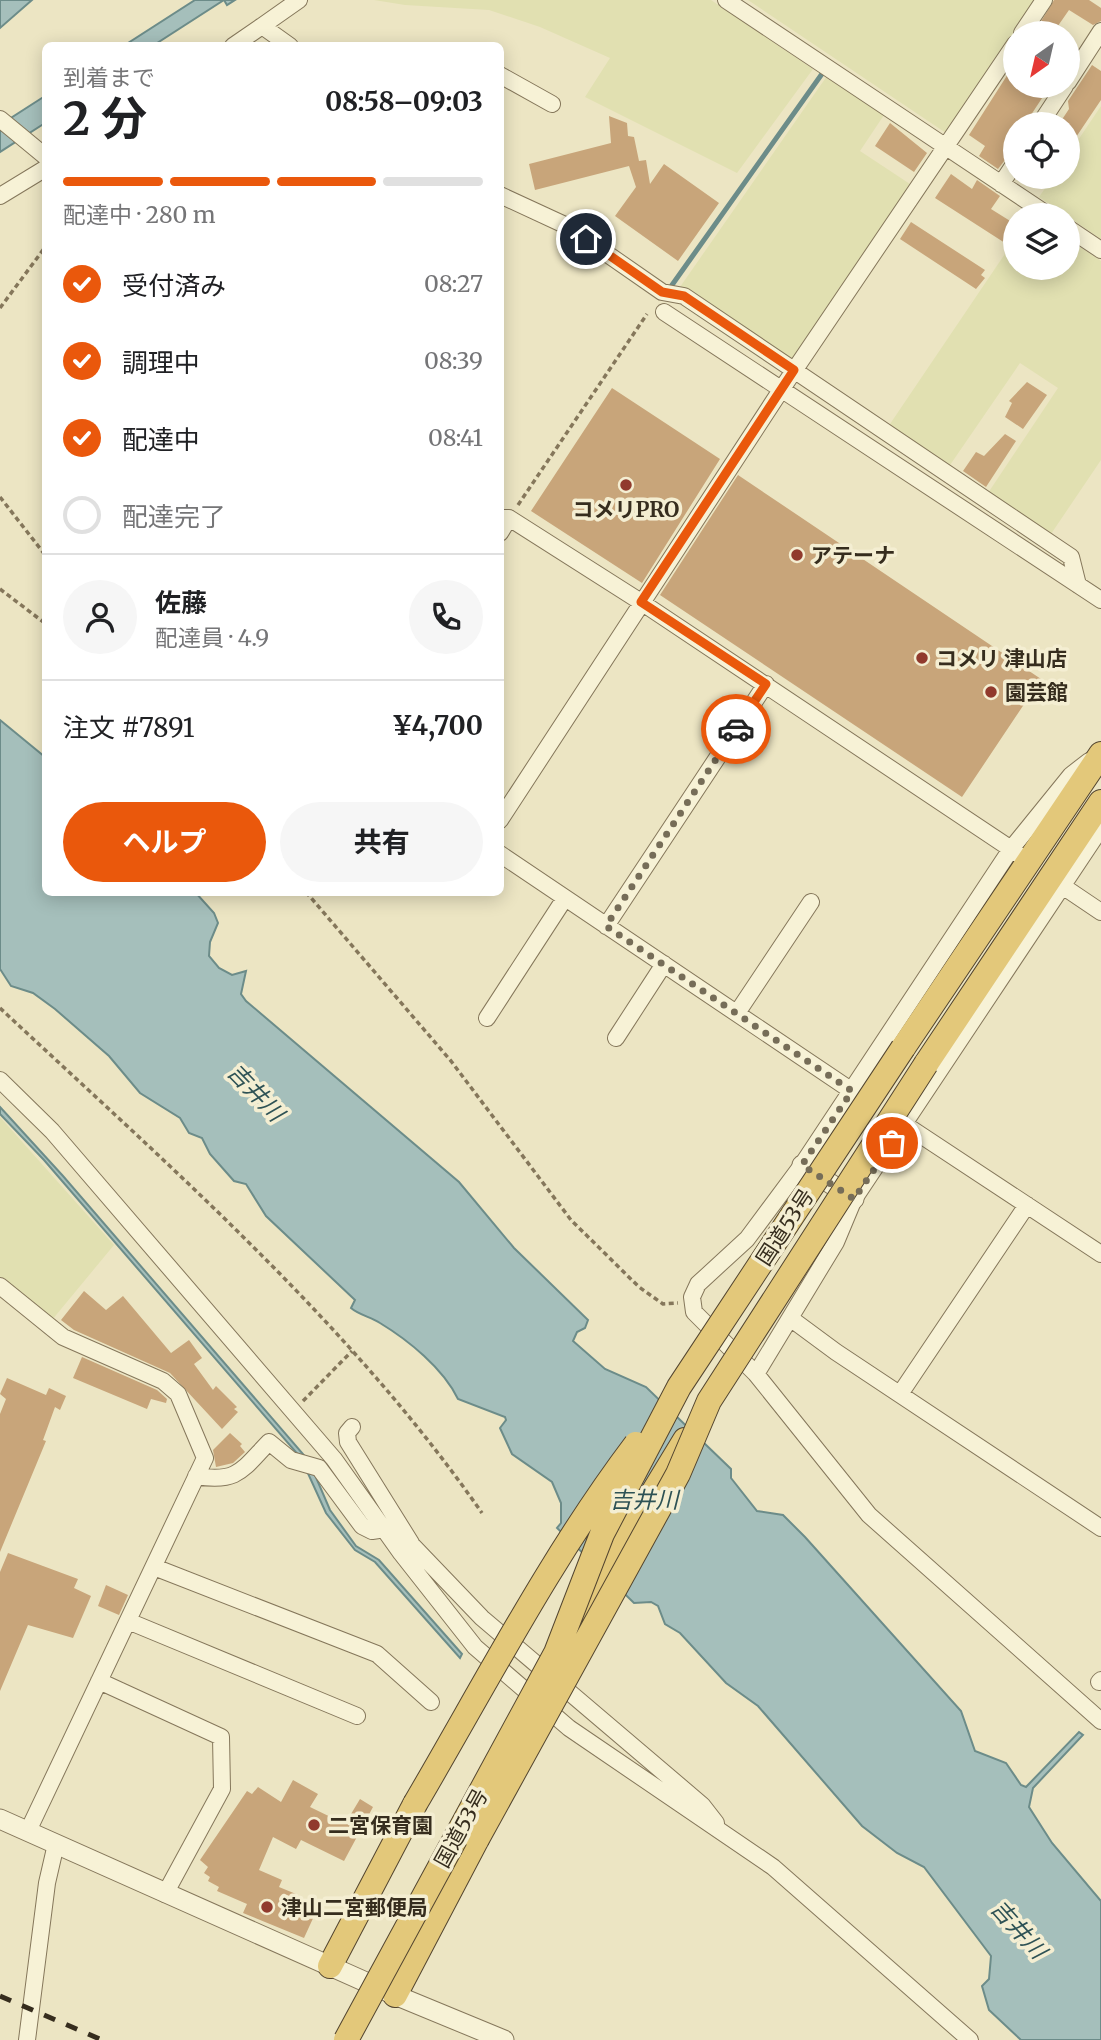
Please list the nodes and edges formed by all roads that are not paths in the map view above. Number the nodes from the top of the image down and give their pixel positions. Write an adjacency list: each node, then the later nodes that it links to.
1 (299, 0): 5 (street)
2 (726, 0): 14 (street)
3 (1044, 0): 4 (street)
4 (1030, 21)
5 (262, 26): 7 (street); 8 (street)
6 (1101, 31): 10 (street)
7 (239, 42)
8 (284, 42)
9 (1003, 62): 14 (street)
10 (1080, 63)
11 (504, 77): 12 (street)
12 (552, 104)
13 (0, 119): 15 (street)
14 (946, 147): 18 (street); 25 (street)
15 (42, 158)
16 (42, 162): 19 (street)
17 (1003, 181): 18 (street)
18 (1001, 184): 21 (street)
19 (0, 197)
20 (504, 197): 25 (street)
21 (1030, 203)
22 (1080, 236): 23 (street)
23 (1101, 250)
24 (664, 312): 26 (street)
25 (794, 370): 26 (street); 28 (street)
26 (781, 390): 28 (street); 30 (street)
27 (505, 518): 30 (street)
28 (1078, 585): 29 (street)
29 (1101, 600)
30 (641, 602): 31 (street); 35 (street)
31 (766, 684): 37 (street); 43 (street)
32 (1101, 753): 37 (highway, 国道53号)
33 (1101, 787): 37 (highway)
34 (1101, 802): 39 (highway, 国道53号)
35 (504, 814)
36 (1101, 828): 39 (street)
37 (1020, 855): 45 (highway, 国道53号); 50 (street)
38 (504, 857): 40 (street)
39 (1057, 883): 42 (street); 45 (highway); 51 (street); 61 (highway, 国道53号, bridge)
40 (565, 898): 43 (street); 47 (street)
41 (811, 902): 46 (street)
42 (1101, 912)
43 (606, 926): 44 (street)
44 (664, 964): 46 (street); 48 (street)
45 (928, 1012): 59 (highway, 国道53号, bridge)
46 (737, 1013): 50 (street)
47 (487, 1018)
48 (616, 1038)
49 (0, 1080): 65 (street)
50 (852, 1091): 52 (street)
51 (904, 1124): 53 (street); 54 (street)
52 (802, 1165): 53 (street); 58 (street)
53 (854, 1199): 57 (street)
54 (1027, 1205): 55 (street); 60 (street)
55 (1101, 1254)
56 (0, 1286): 63 (street)
57 (790, 1318): 58 (street); 60 (street)
58 (756, 1374): 73 (street)
59 (679, 1387): 69 (highway, 国道53号, bridge); 79 (highway, bridge)
60 (900, 1394): 64 (street)
61 (709, 1401): 69 (highway, 国道53号, bridge); 80 (highway, bridge)
62 (352, 1427): 66 (street)
63 (196, 1476): 65 (street); 67 (street)
64 (1101, 1528)
65 (385, 1529): 66 (street); 75 (street)
66 (412, 1545): 75 (street)
67 (154, 1567): 68 (street); 71 (street)
68 (128, 1621): 70 (street); 72 (street)
69 (556, 1653): 82 (highway, 国道53号, bridge)
70 (99, 1681): 76 (street); 78 (street)
71 (430, 1702)
72 (357, 1716)
73 (1101, 1721)
74 (0, 1819): 76 (street)
75 (719, 1828): 84 (street)
76 (28, 1831): 77 (street)
77 (56, 1844): 78 (street); 81 (street)
78 (165, 1894): 79 (street)
79 (330, 1966): 80 (street)
80 (395, 1995): 83 (street)
81 (27, 2040)
82 (346, 2040)
83 (504, 2040)
84 (970, 2040)

